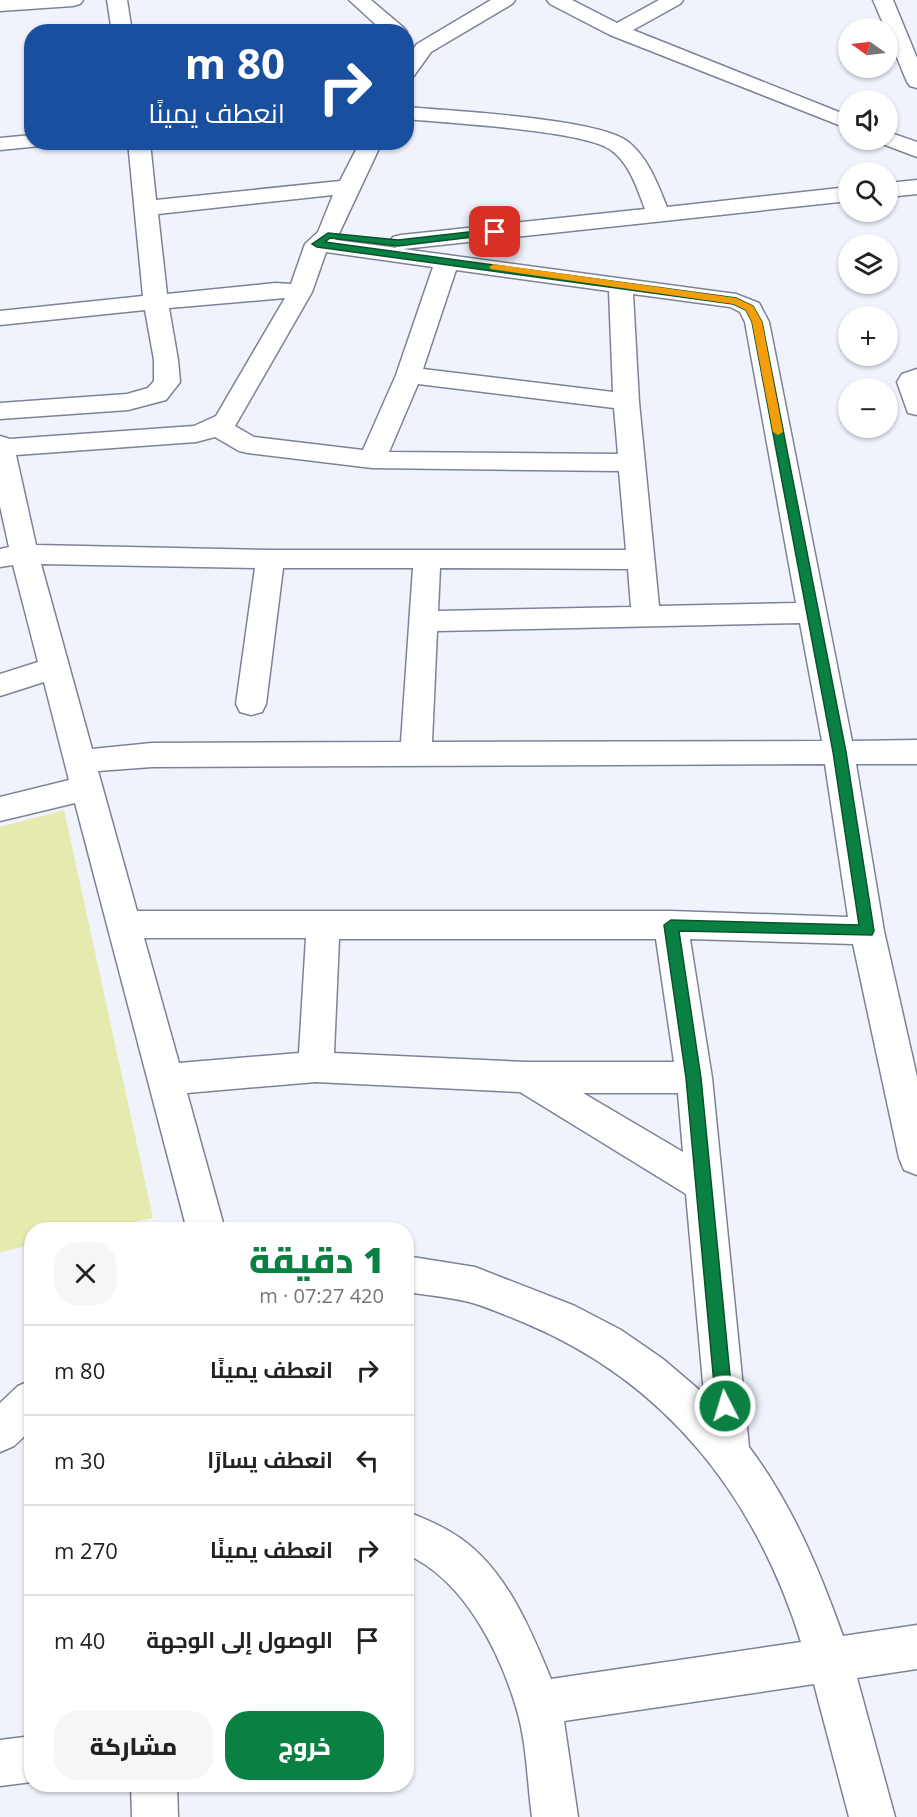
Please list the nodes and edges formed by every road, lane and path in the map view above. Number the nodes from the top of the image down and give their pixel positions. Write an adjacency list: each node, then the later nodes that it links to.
1 (72, 0): 8 (street)
2 (117, 0): 9 (street)
3 (359, 0): 10 (street)
4 (506, 0): 12 (street)
5 (557, 0): 11 (street)
6 (674, 0): 11 (street)
7 (883, 0): 13 (street)
8 (0, 5)
9 (121, 24)
10 (389, 24)
11 (617, 31): 15 (street)
12 (414, 38)
13 (917, 81)
14 (414, 114): 27 (street)
15 (838, 119)
16 (24, 142): 18 (street)
17 (898, 142): 21 (street)
18 (0, 144)
19 (140, 150): 26 (street)
20 (367, 150): 22 (street)
21 (917, 150)
22 (348, 187): 26 (street); 28 (street)
23 (917, 187): 24 (street)
24 (898, 189)
25 (838, 195): 27 (street)
26 (146, 208): 32 (street)
27 (659, 215): 28 (street)
28 (322, 240): 29 (street); 31 (street)
29 (447, 261): 30 (street); 34 (street)
30 (621, 285): 36 (street); 47 (street)
31 (300, 292): 32 (street); 39 (street)
32 (156, 303): 33 (street); 38 (street)
33 (0, 318)
34 (408, 375): 36 (street); 41 (street)
35 (917, 377): 37 (street)
36 (626, 402): 42 (street)
37 (917, 407)
38 (0, 411)
39 (217, 428): 40 (street); 41 (street)
40 (0, 446): 43 (street)
41 (372, 460): 42 (street)
42 (632, 463): 46 (street)
43 (12, 556): 45 (street); 50 (street)
44 (427, 558): 45 (street); 46 (street); 49 (street)
45 (270, 560): 52 (street)
46 (640, 560): 48 (street)
47 (813, 613): 48 (street); 53 (street)
48 (646, 617): 49 (street)
49 (423, 621): 55 (street)
50 (54, 668): 51 (street); 56 (street)
51 (0, 685)
52 (251, 704)
53 (839, 752): 54 (street); 55 (street); 61 (street)
54 (917, 752)
55 (416, 755): 56 (street)
56 (83, 775): 57 (street); 58 (street)
57 (0, 809)
58 (124, 924): 59 (street); 65 (street)
59 (323, 925): 60 (street); 62 (street)
60 (671, 925): 61 (street); 64 (street)
61 (867, 931): 66 (street)
62 (316, 1067): 63 (street); 65 (street)
63 (526, 1077): 64 (street); 67 (street)
64 (694, 1078): 67 (street)
65 (166, 1079): 68 (street)
66 (917, 1158)
67 (704, 1184): 72 (street)
68 (204, 1222)
69 (414, 1275): 72 (street)
70 (24, 1408): 71 (street)
71 (0, 1432)
72 (729, 1450): 75 (street)
73 (414, 1534): 76 (street)
74 (917, 1647): 75 (street)
75 (830, 1659): 76 (street); 82 (street)
76 (537, 1703): 81 (street)
77 (24, 1760): 78 (street)
78 (0, 1763)
79 (154, 1792): 80 (street)
80 (155, 1817)
81 (555, 1817)
82 (872, 1817)

